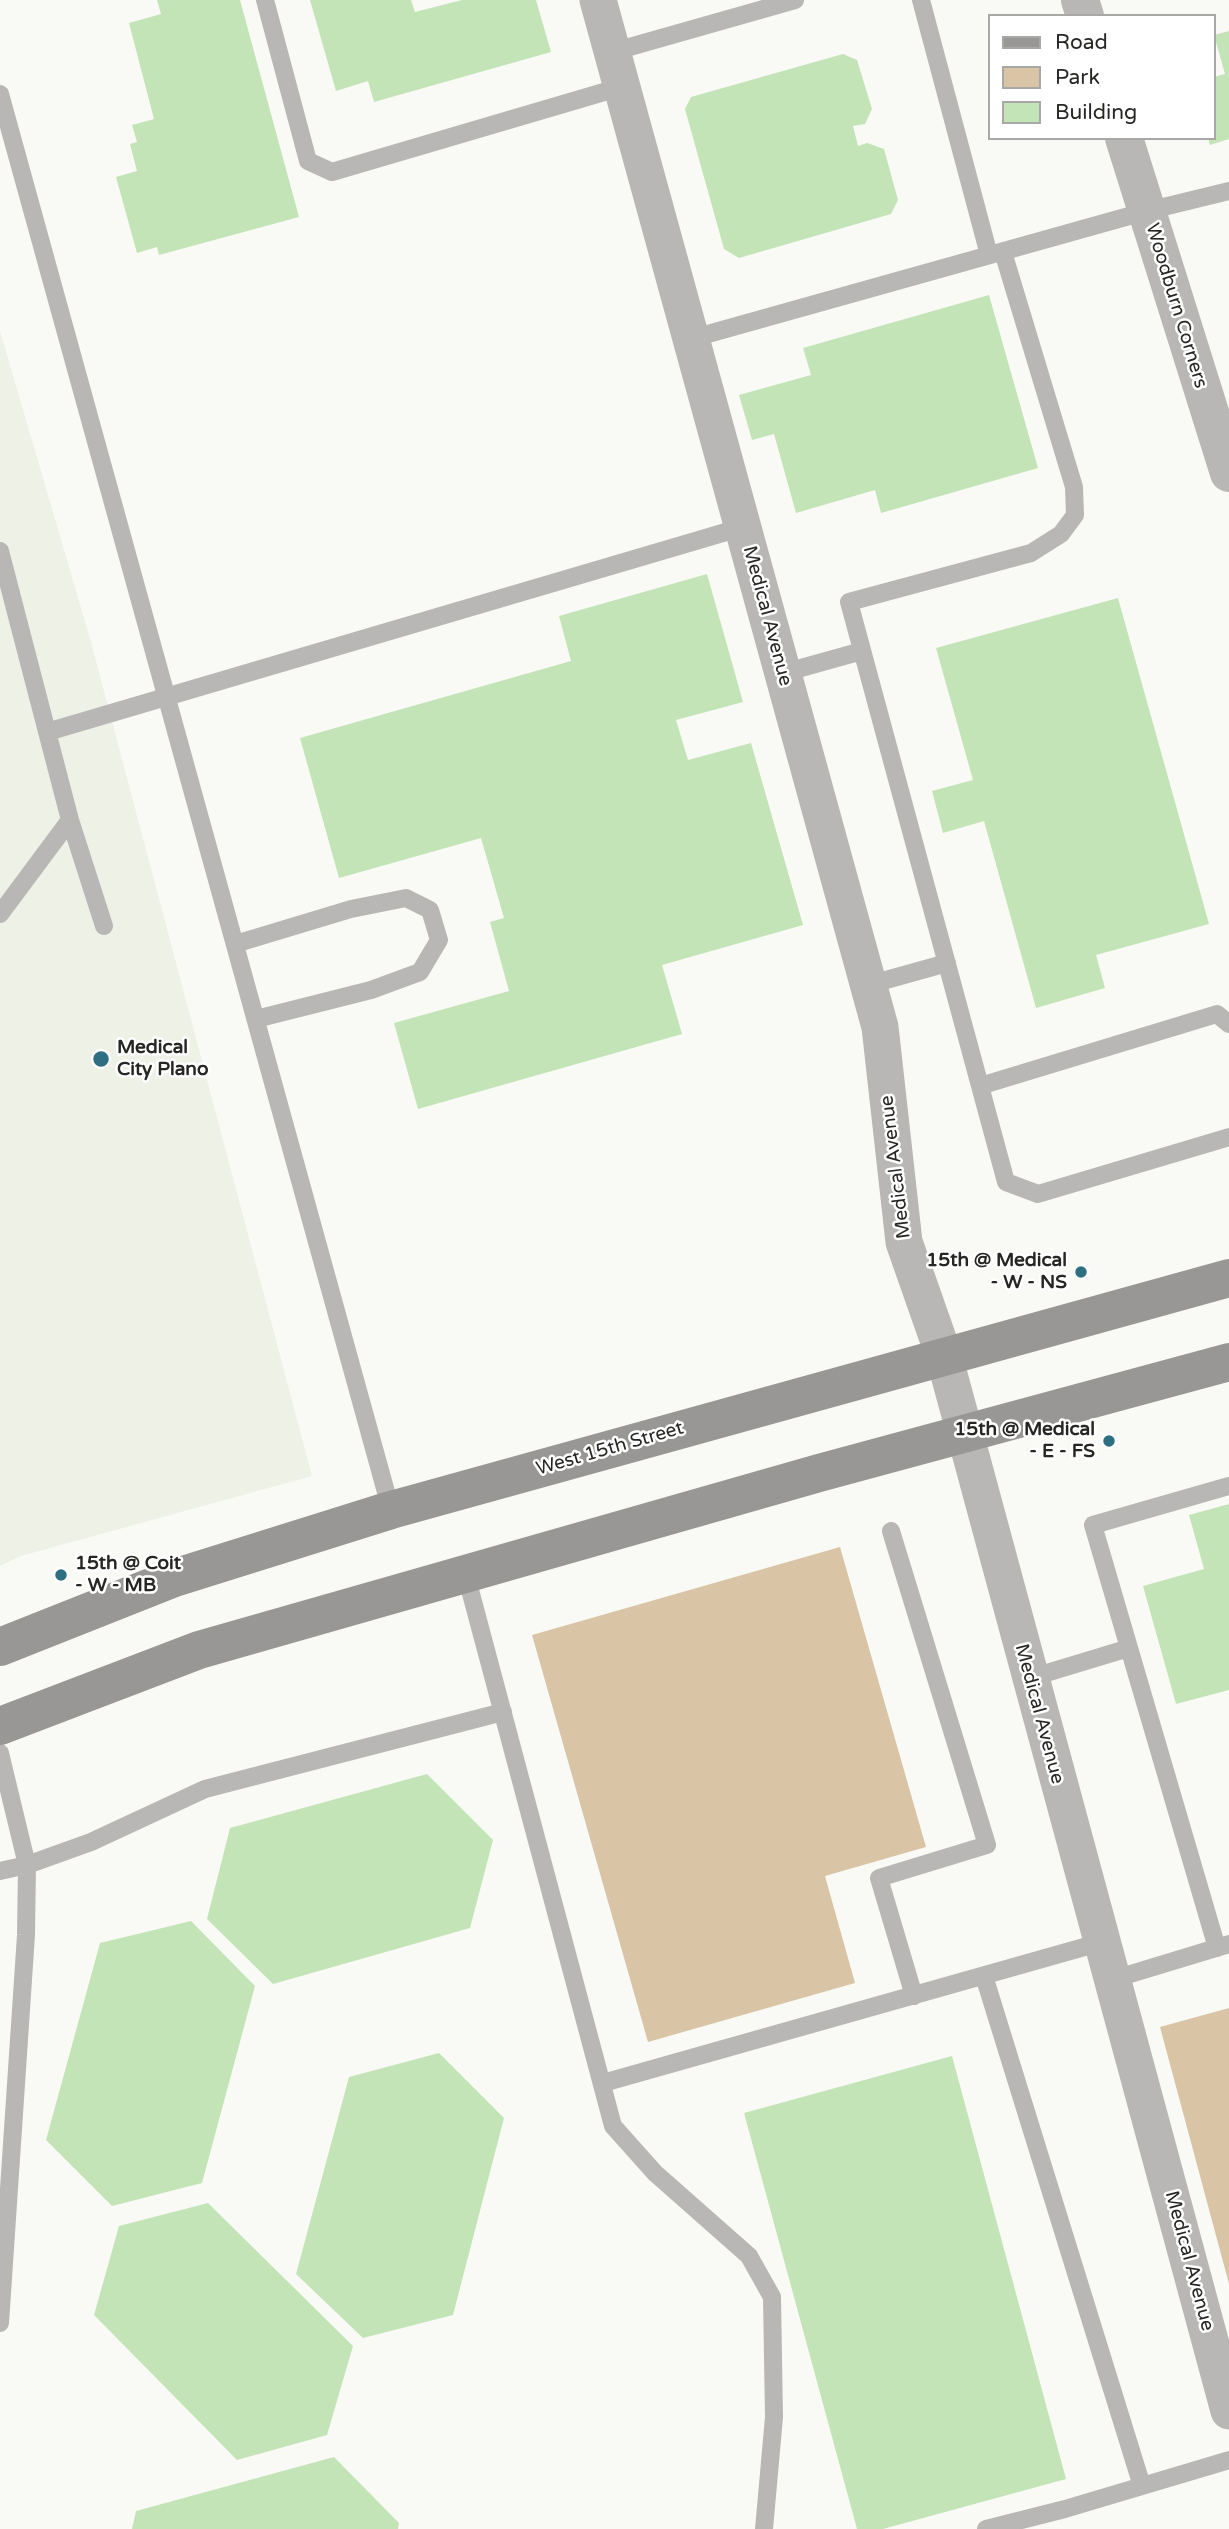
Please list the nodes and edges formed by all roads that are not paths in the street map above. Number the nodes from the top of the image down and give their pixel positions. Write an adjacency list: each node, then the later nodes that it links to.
1 (265, 0): 5 (lane)
2 (598, 0): 5 (street, Medical Avenue)
3 (795, 0): 5 (lane)
4 (921, 0): 10 (lane)
5 (617, 70): 11 (street, Medical Avenue)
6 (0, 94): 17 (lane)
7 (1125, 140): 9 (street, Woodburn Corners)
8 (1229, 191): 9 (lane)
9 (1147, 211): 10 (lane); 12 (street, Woodburn Corners)
10 (996, 253): 11 (lane); 15 (lane)
11 (690, 339): 13 (street, Medical Avenue)
12 (1228, 469)
13 (743, 527): 16 (street, Medical Avenue); 17 (lane)
14 (0, 551): 18 (lane)
15 (863, 651): 16 (lane); 23 (lane)
16 (783, 673): 24 (street, Medical Avenue)
17 (165, 696): 18 (lane); 22 (lane)
18 (47, 732): 19 (lane)
19 (70, 820): 20 (lane); 21 (lane)
20 (0, 914)
21 (104, 926)
22 (235, 944): 25 (lane); 25 (lane)
23 (947, 963): 24 (lane); 27 (lane)
24 (868, 985): 30 (street, Medical Avenue)
25 (256, 1019): 34 (lane)
26 (1229, 1024): 27 (lane)
27 (980, 1086): 28 (lane)
28 (1229, 1137)
29 (1229, 1278): 30 (main road, West 15th Street)
30 (944, 1356): 32 (street, Medical Avenue); 34 (main road, West 15th Street)
31 (1229, 1363): 32 (main road)
32 (963, 1433): 36 (main road); 39 (street, Medical Avenue)
33 (1229, 1486): 38 (lane)
34 (391, 1510): 37 (main road, West 15th Street)
35 (891, 1531): 49 (lane)
36 (466, 1574): 40 (lane); 41 (main road)
37 (0, 1647)
38 (1129, 1648): 39 (lane); 46 (lane)
39 (1030, 1678): 45 (street, Medical Avenue)
40 (503, 1712): 43 (lane); 50 (lane)
41 (0, 1726)
42 (0, 1753): 43 (lane)
43 (27, 1866): 44 (lane); 51 (lane)
44 (0, 1871)
45 (1101, 1942): 47 (lane); 48 (street, Medical Avenue)
46 (1223, 1946): 48 (lane)
47 (984, 1976): 49 (lane); 54 (lane)
48 (1114, 1979): 52 (street, Medical Avenue)
49 (914, 1996): 50 (lane)
50 (603, 2083): 55 (lane)
51 (0, 2323)
52 (1229, 2411)
53 (1229, 2460): 54 (lane)
54 (1142, 2486): 56 (lane)
55 (764, 2529)
56 (986, 2529)

